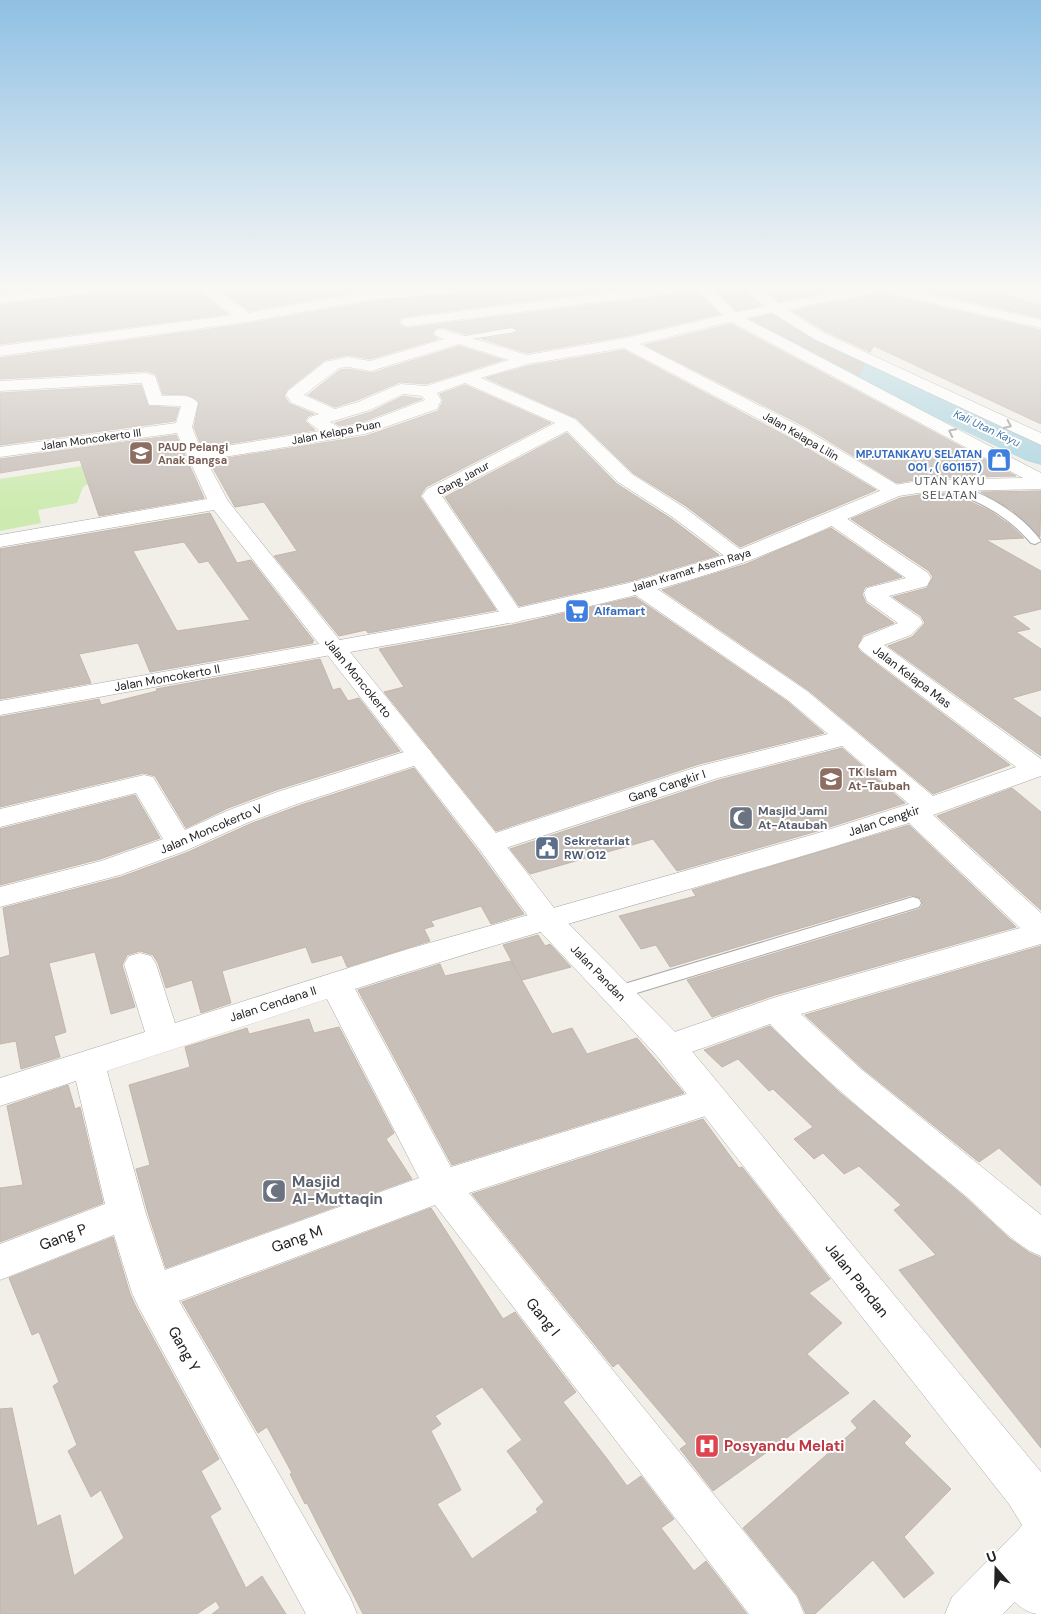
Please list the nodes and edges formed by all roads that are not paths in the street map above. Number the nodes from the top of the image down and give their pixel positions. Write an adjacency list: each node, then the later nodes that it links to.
1 (347, 362): 11 (street)
2 (353, 362): 3 (street)
3 (383, 362)
4 (518, 362): 8 (street)
5 (662, 362): 21 (street, Jalan Kelapa Lilin)
6 (820, 362): 18 (street, one-way to 6)
7 (875, 362): 15 (street, one-way to 15)
8 (466, 377): 10 (street); 12 (street)
9 (0, 386): 13 (street)
10 (427, 391): 11 (street); 14 (street, Jalan Kelapa Puan)
11 (334, 415): 14 (street)
12 (569, 423): 26 (street); 28 (street, Gang Janur)
13 (183, 427): 16 (street, Jalan Moncokerto III); 17 (street, Jalan Moncokerto)
14 (336, 439): 17 (street, Jalan Kelapa Puan)
15 (1041, 440)
16 (0, 452)
17 (195, 456): 22 (street, Jalan Moncokerto)
18 (1041, 480)
19 (1041, 483): 20 (street, Jalan Kramat Asem Raya)
20 (946, 486): 21 (street, Jalan Kramat Asem Raya); 25 (lane)
21 (894, 491): 23 (street, Jalan Kramat Asem Raya)
22 (219, 503): 24 (street); 29 (street, Jalan Moncokerto)
23 (833, 518): 26 (street, Jalan Kramat Asem Raya); 33 (street, Jalan Kelapa Mas)
24 (0, 541)
25 (1035, 541)
26 (738, 557): 27 (street, Jalan Kramat Asem Raya)
27 (639, 587): 28 (street, Jalan Kramat Asem Raya); 31 (street, Jalan Cengkir)
28 (513, 616): 29 (street, Jalan Kramat Asem Raya)
29 (334, 648): 30 (street, Jalan Moncokerto II); 32 (street, Jalan Moncokerto)
30 (0, 708)
31 (847, 737): 34 (street, Jalan Cengkir); 37 (street, Gang Cangkir I)
32 (420, 755): 36 (street, Jalan Moncokerto V); 37 (street, Jalan Moncokerto)
33 (1039, 768): 34 (street)
34 (921, 809): 40 (street, Jalan Cengkir); 41 (street)
35 (0, 818): 36 (street)
36 (179, 843): 38 (street, Jalan Moncokerto V)
37 (490, 844): 40 (street, Jalan Moncokerto)
38 (0, 897)
39 (913, 903): 44 (lane)
40 (547, 920): 43 (street, Jalan Cendana II); 44 (street, Jalan Pandan)
41 (1041, 932): 45 (street)
42 (140, 964): 46 (street)
43 (339, 990): 46 (street, Jalan Cendana II); 51 (street, Gang I)
44 (617, 993): 47 (street, Jalan Pandan)
45 (776, 1009): 47 (street); 53 (street)
46 (162, 1038): 48 (street, Jalan Cendana II)
47 (669, 1047): 50 (street, Jalan Pandan)
48 (88, 1062): 49 (street, Jalan Cendana II); 52 (street, Gang Y)
49 (0, 1092)
50 (712, 1100): 51 (street, Gang M); 56 (street, Jalan Pandan)
51 (442, 1186): 55 (street, Gang M); 59 (street, Gang I)
52 (127, 1214): 54 (street, Gang P); 55 (street, Gang Y)
53 (1041, 1240)
54 (0, 1262)
55 (152, 1292): 58 (street, Gang Y)
56 (1041, 1516)
57 (1033, 1565): 60 (street)
58 (333, 1614)
59 (780, 1614)
60 (969, 1614)

